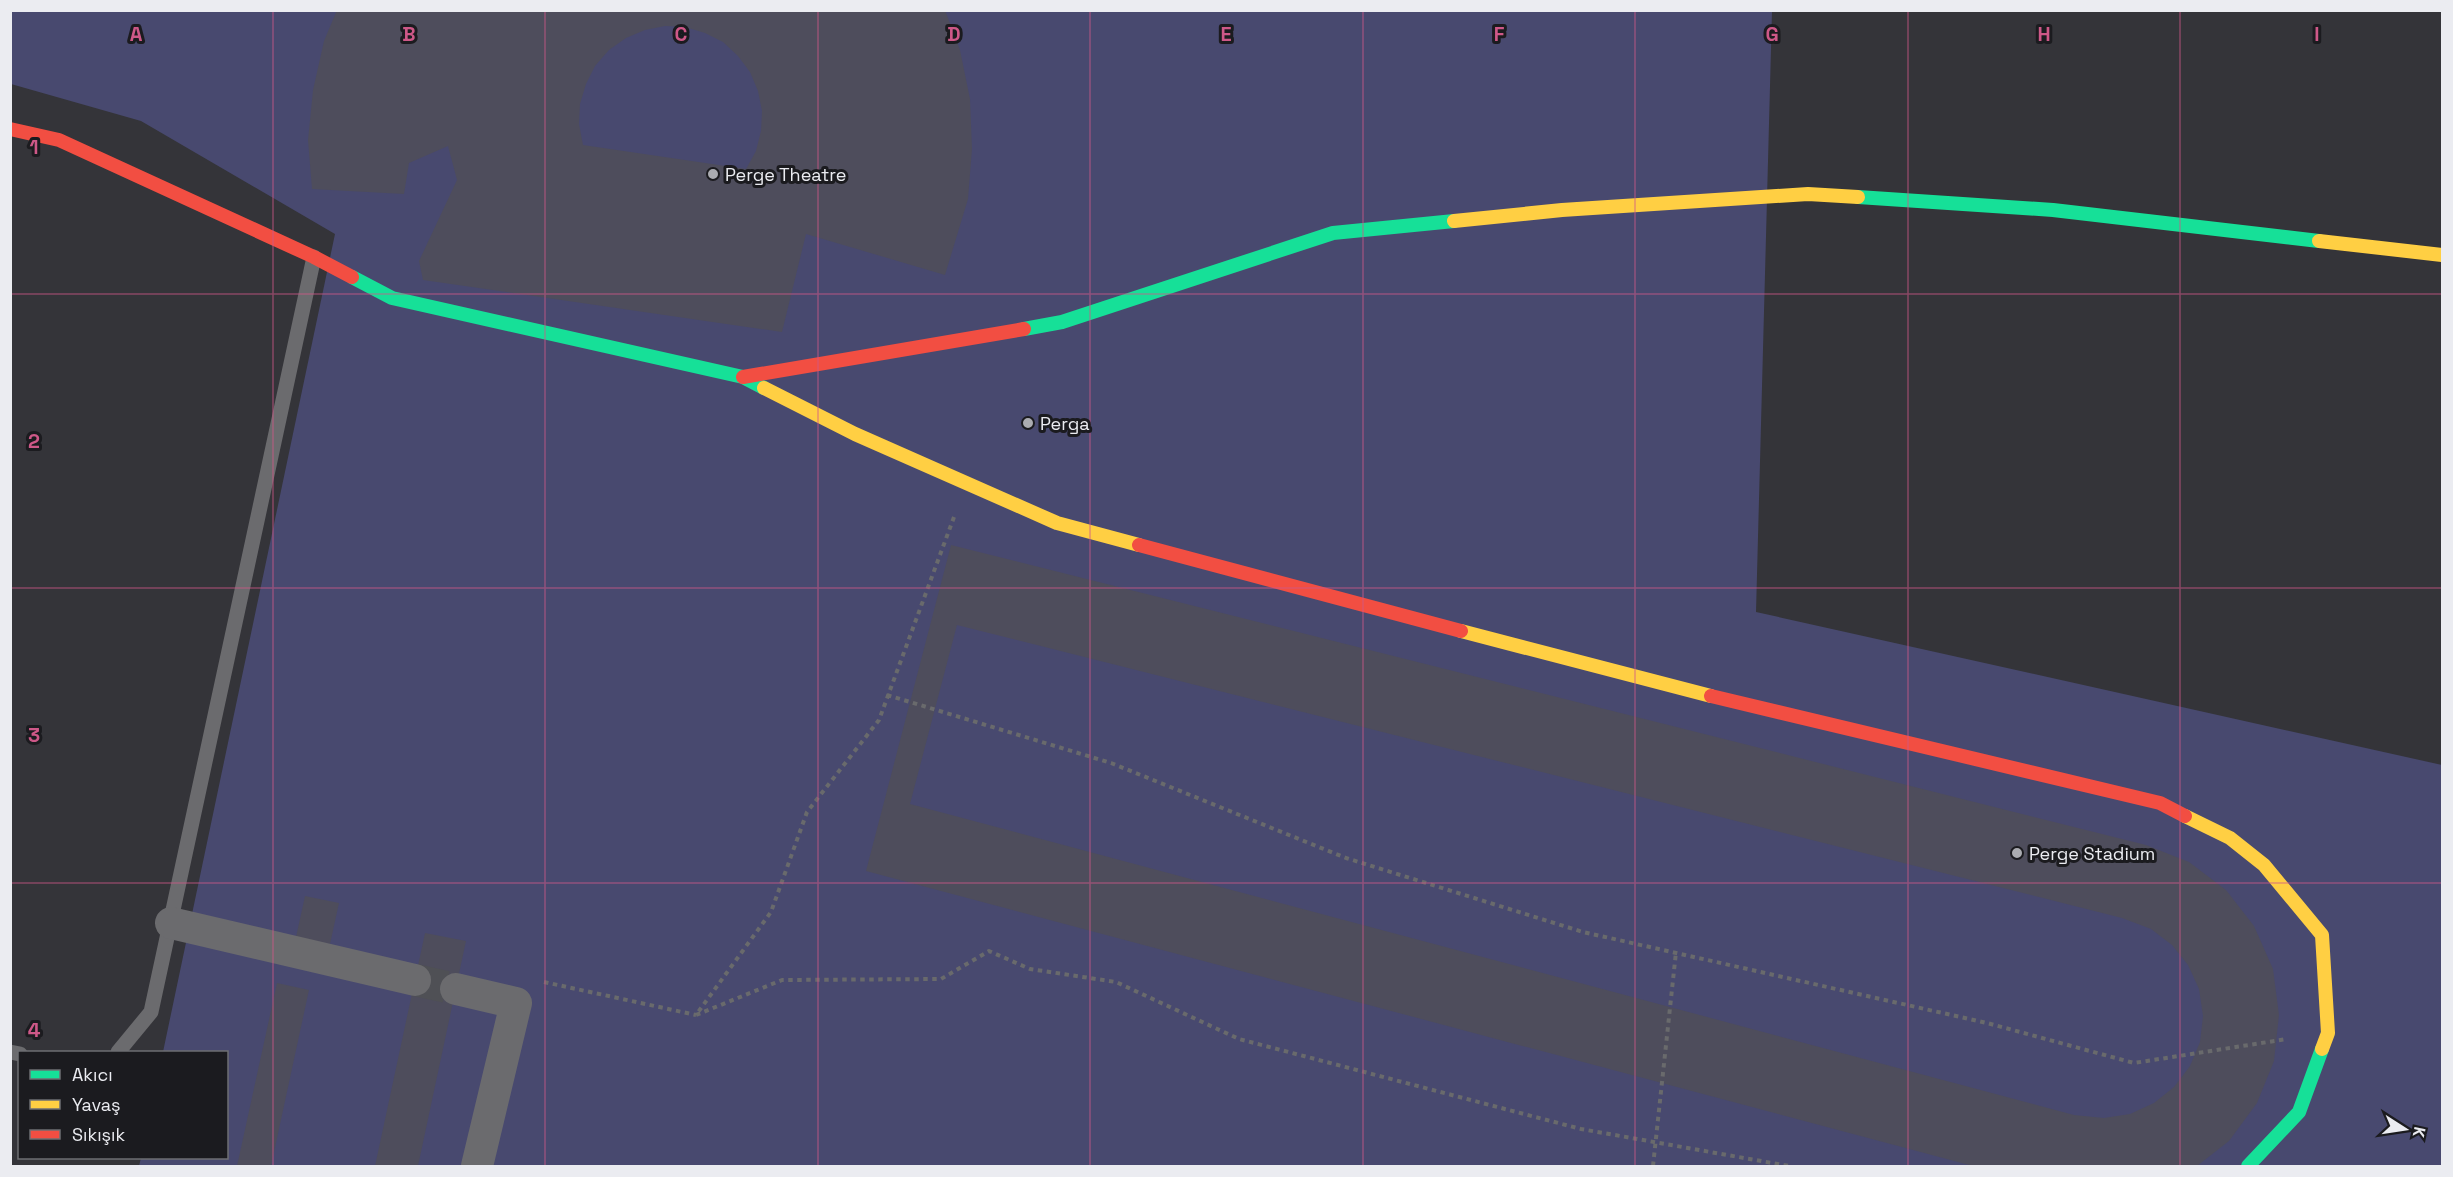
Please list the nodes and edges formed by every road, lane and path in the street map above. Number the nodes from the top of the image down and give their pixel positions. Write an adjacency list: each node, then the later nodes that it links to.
1 (10, 129): 3 (street)
2 (2442, 255): 4 (street)
3 (314, 257): 4 (street); 7 (lane)
4 (743, 377): 5 (street)
5 (967, 483): 6 (path); 13 (street)
6 (887, 694): 8 (path); 12 (path)
7 (171, 923): 9 (street); 14 (lane)
8 (1676, 952): 13 (path); 15 (path)
9 (415, 980)
10 (456, 990): 11 (street)
11 (516, 1003): 12 (path); 16 (street)
12 (696, 1015): 15 (path)
13 (2328, 1033): 19 (street)
14 (120, 1051)
15 (1657, 1142): 17 (path); 18 (path)
16 (477, 1167)
17 (1653, 1167)
18 (1789, 1167)
19 (2248, 1167)

